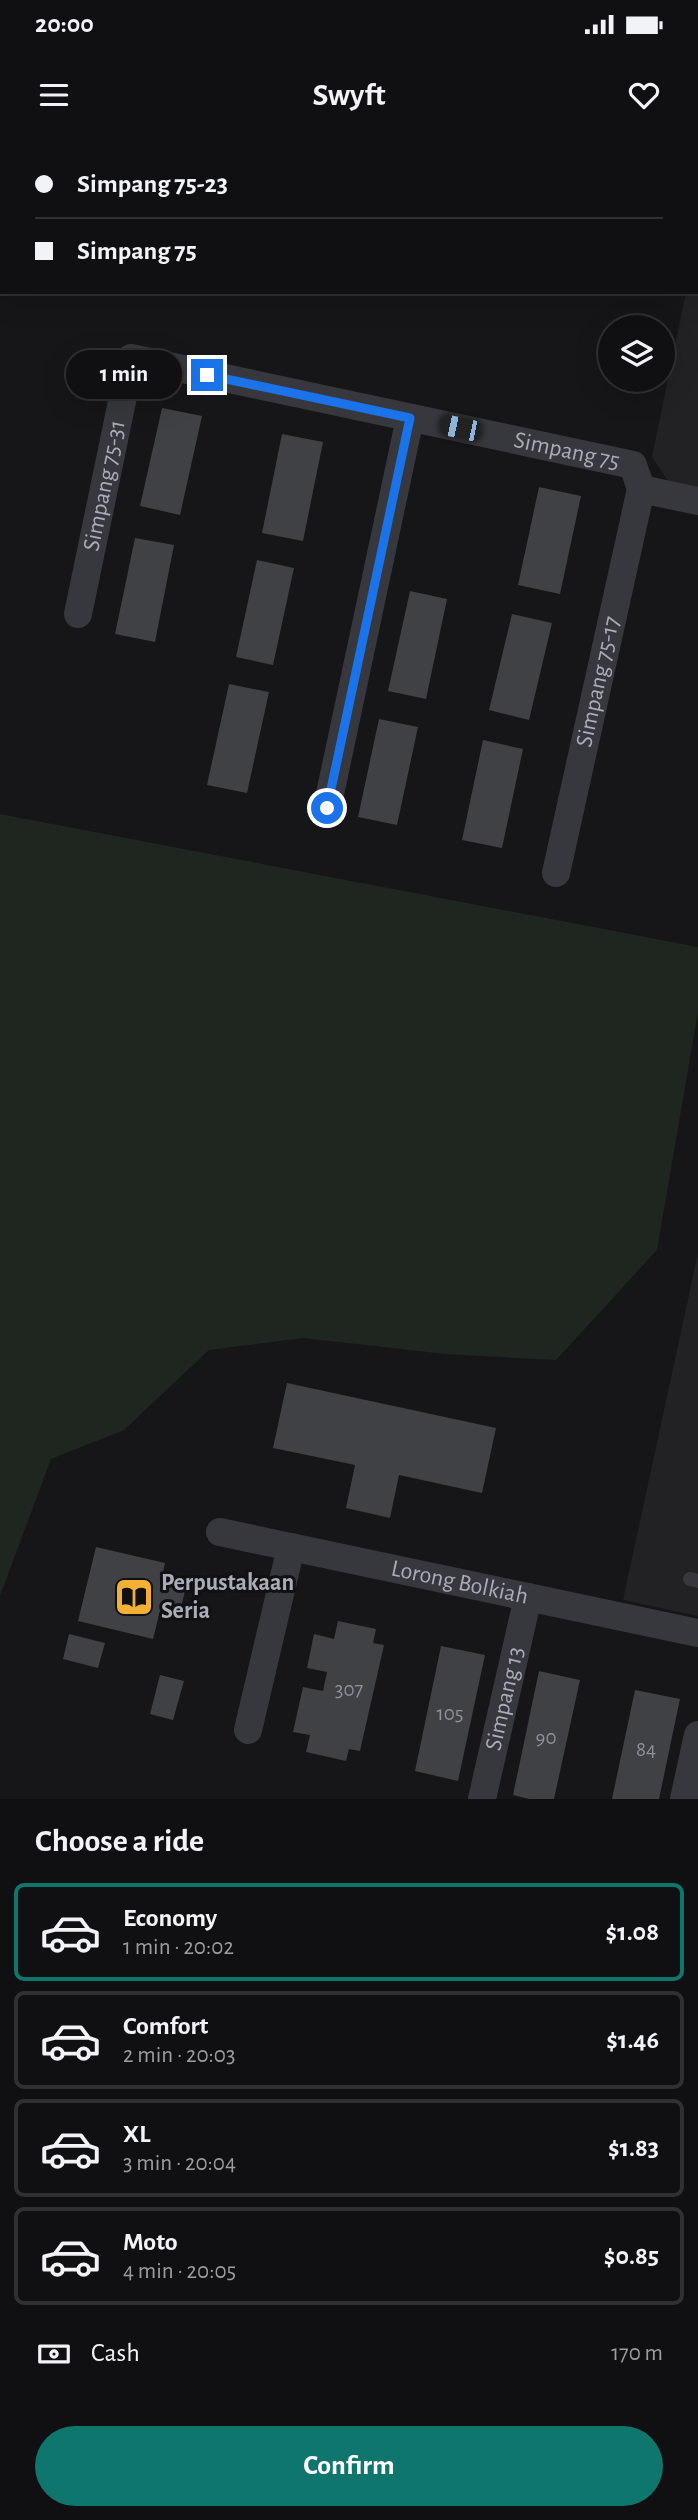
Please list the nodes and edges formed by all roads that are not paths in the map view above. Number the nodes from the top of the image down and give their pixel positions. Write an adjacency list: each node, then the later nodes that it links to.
1 (131, 358): 2 (street, Simpang 75); 5 (street, Simpang 75-31)
2 (410, 418): 3 (street, Simpang 75); 6 (street)
3 (641, 489): 4 (street, Simpang 75); 7 (street, Simpang 75-17)
4 (698, 501)
5 (78, 614)
6 (327, 808)
7 (556, 873)
8 (220, 1532): 9 (street, Lorong Bolkiah)
9 (291, 1547): 10 (street, Lorong Bolkiah); 12 (street)
10 (528, 1597): 11 (street, Lorong Bolkiah); 14 (street, Simpang 13)
11 (698, 1633)
12 (248, 1730)
13 (698, 1735): 15 (street)
14 (482, 1799)
15 (684, 1799)

